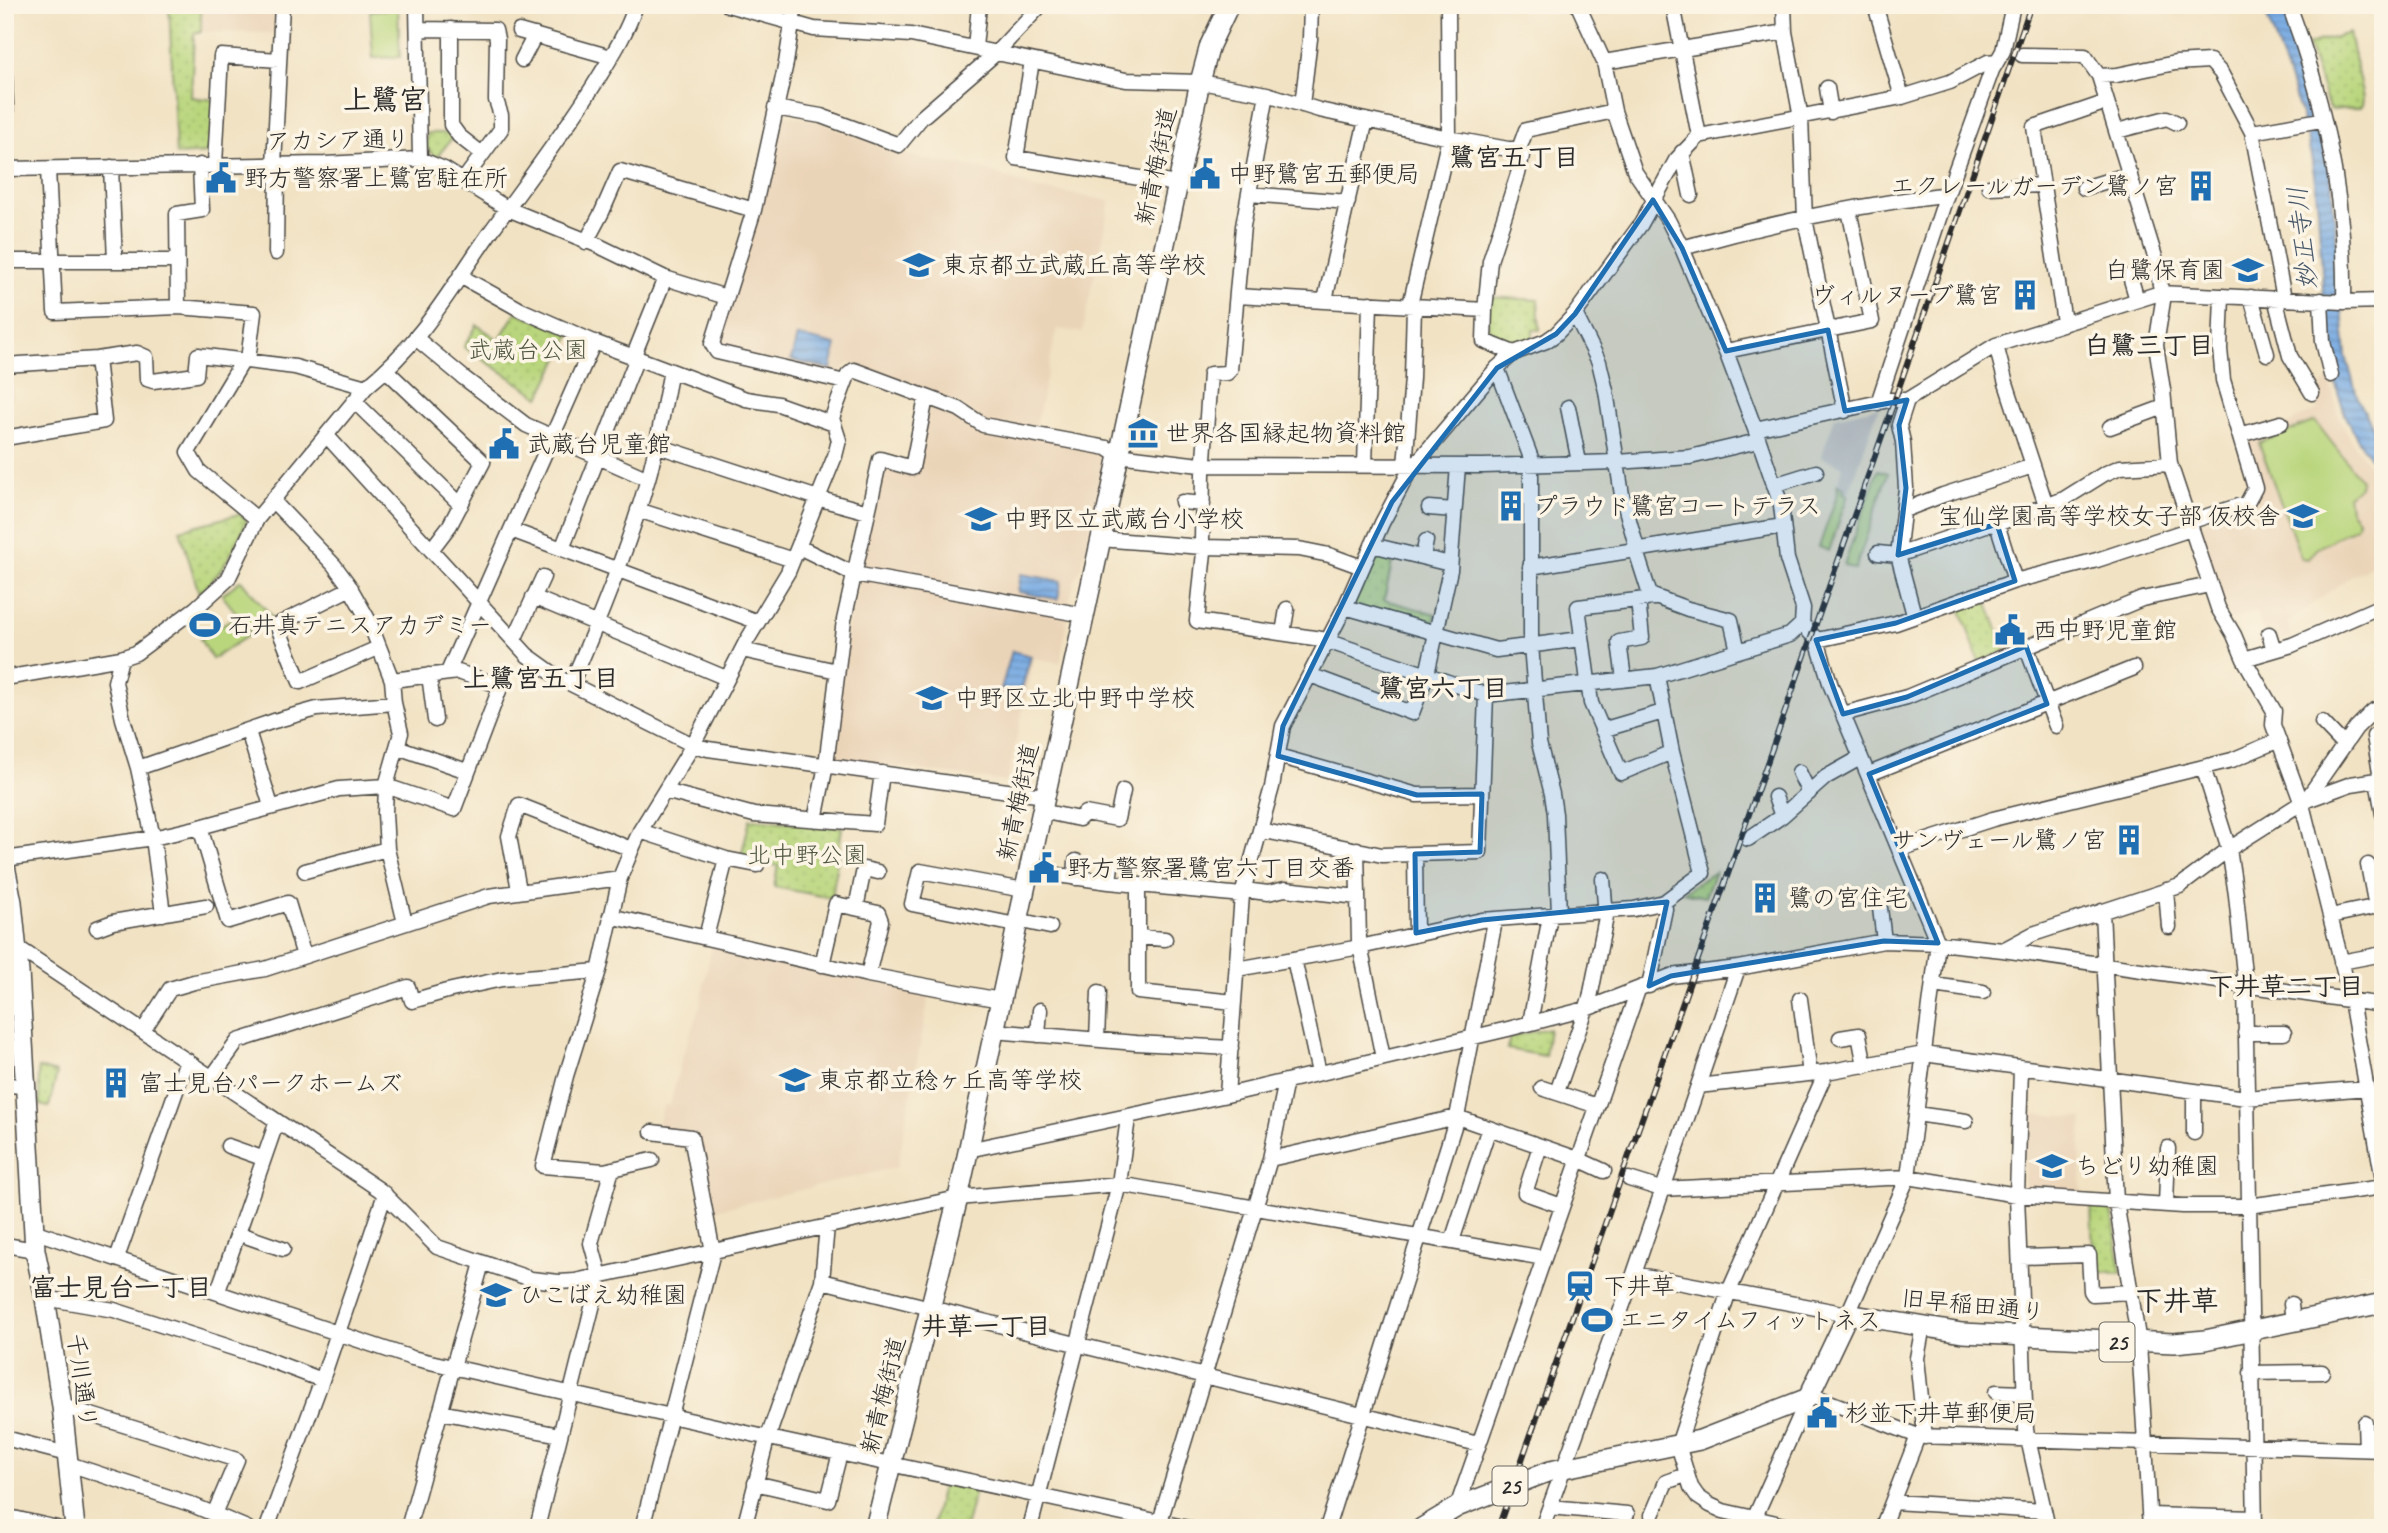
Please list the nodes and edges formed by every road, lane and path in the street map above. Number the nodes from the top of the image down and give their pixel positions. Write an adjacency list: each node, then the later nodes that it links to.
1 (282, 5): 28 (street)
2 (417, 5): 18 (street)
3 (636, 5): 27 (street)
4 (728, 5): 17 (street)
5 (795, 5): 17 (street)
6 (979, 5): 23 (street)
7 (1041, 5): 25 (street)
8 (1311, 5): 40 (street)
9 (1448, 5): 51 (street)
10 (1578, 5): 32 (street)
11 (1673, 5): 24 (street)
12 (1784, 5): 21 (street)
13 (1875, 5): 38 (street)
14 (2013, 5): 31 (street)
15 (2289, 5): 96 (street)
16 (1223, 10): 35 (main road, 新青梅街道)
17 (793, 25): 23 (street); 41 (street)
18 (418, 29): 19 (street); 55 (street)
19 (451, 29): 54 (street); 54 (street)
20 (519, 31): 22 (street)
21 (1785, 32): 24 (street); 44 (street)
22 (535, 35): 27 (street); 29 (street)
23 (975, 48): 25 (street)
24 (1682, 48): 32 (street); 50 (street)
25 (995, 54): 30 (street); 41 (street)
26 (2022, 55): 33 (street)
27 (611, 57): 73 (street)
28 (279, 60): 57 (street); 58 (street)
29 (522, 60)
30 (1032, 61): 35 (street); 64 (street)
31 (1996, 61): 38 (street); 70 (street)
32 (1604, 62): 42 (street)
33 (2099, 76): 39 (street); 49 (street)
34 (5, 78): 60 (street)
35 (1200, 82): 37 (street); 64 (main road, 新青梅街道)
36 (1827, 88): 43 (street)
37 (1267, 94): 40 (street); 68 (street)
38 (1902, 97): 43 (street)
39 (2107, 102): 48 (street); 65 (street)
40 (1302, 105): 45 (street)
41 (775, 108): 74 (street)
42 (1614, 111): 52 (street); 71 (street)
43 (1831, 112): 44 (street)
44 (1801, 118): 50 (street); 76 (street)
45 (1366, 120): 51 (street); 72 (street)
46 (2321, 120): 49 (street)
47 (2178, 124): 48 (street)
48 (2117, 131): 62 (street)
49 (2252, 131): 92 (street)
50 (1699, 136): 53 (street)
51 (1448, 138): 52 (street); 100 (street)
52 (1518, 149): 103 (street)
53 (1682, 152): 69 (street); 71 (street)
54 (482, 154): 63 (street)
55 (420, 159): 58 (street, アカシア通り); 63 (street, アカシア通り)
56 (200, 164): 57 (street, アカシア通り); 59 (street, アカシア通り); 82 (street)
57 (215, 164): 58 (street, アカシア通り)
58 (276, 165): 79 (street)
59 (111, 167): 61 (street, アカシア通り); 81 (street)
60 (7, 169): 61 (street, アカシア通り)
61 (48, 169): 83 (street)
62 (2130, 174): 67 (street); 87 (street)
63 (463, 181): 73 (street, アカシア通り)
64 (1177, 184): 140 (main road, 新青梅街道)
65 (2042, 184): 66 (street); 105 (street)
66 (1989, 187)
67 (2084, 188)
68 (1250, 194): 72 (street); 88 (street)
69 (1691, 195)
70 (1946, 197): 75 (street); 127 (street)
71 (1653, 200): 78 (street); 104 (street)
72 (1348, 202): 93 (street)
73 (508, 209): 77 (street, アカシア通り); 84 (street)
74 (754, 210): 77 (street); 90 (street)
75 (1849, 210): 76 (street); 106 (street)
76 (1805, 219): 78 (street); 97 (street)
77 (586, 242): 86 (street, アカシア通り)
78 (1682, 248): 110 (street)
79 (276, 253)
80 (5, 261): 83 (street)
81 (115, 261): 82 (street); 83 (street)
82 (177, 261): 102 (street)
83 (51, 262): 102 (street)
84 (460, 276): 107 (street); 108 (street)
85 (2130, 276): 94 (street)
86 (665, 278): 90 (street, アカシア通り); 113 (street)
87 (2160, 293): 89 (street); 94 (street); 129 (street)
88 (1237, 296): 93 (street); 148 (street)
89 (2222, 296): 91 (street); 135 (street)
90 (726, 297): 121 (street)
91 (2252, 297): 92 (street); 112 (street)
92 (2279, 298): 95 (street); 123 (street)
93 (1325, 300): 99 (street)
94 (2137, 300): 105 (street)
95 (2322, 300): 96 (street); 120 (street)
96 (2343, 301): 98 (street)
97 (1822, 302): 101 (street); 106 (street)
98 (2383, 302)
99 (1370, 303): 100 (street); 149 (street)
100 (1412, 305): 103 (street); 150 (street)
101 (1806, 305)
102 (178, 307): 115 (street)
103 (1485, 310): 111 (street)
104 (1575, 314): 111 (street); 144 (street)
105 (2064, 322): 109 (street)
106 (1828, 330): 110 (street); 130 (street)
107 (416, 339): 118 (street); 137 (street)
108 (594, 342): 113 (street); 137 (street)
109 (1996, 345): 125 (street); 152 (street)
110 (1726, 351): 134 (street)
111 (1514, 353): 117 (street)
112 (2267, 354)
113 (635, 357): 119 (street); 141 (street)
114 (97, 359): 115 (street); 116 (street); 138 (street)
115 (246, 360): 122 (street); 167 (street)
116 (5, 365)
117 (1497, 368): 145 (street); 150 (street)
118 (386, 370): 122 (street); 160 (street)
119 (671, 371): 132 (street); 139 (street)
120 (2331, 375)
121 (845, 382): 124 (street); 132 (street)
122 (366, 387): 126 (street)
123 (2312, 393)
124 (926, 398): 140 (street); 166 (street)
125 (1908, 400): 127 (street); 146 (street)
126 (354, 401): 136 (street); 160 (street)
127 (1878, 403): 130 (street)
128 (1568, 407): 143 (street)
129 (2164, 407): 133 (street); 147 (street)
130 (1845, 411): 134 (street)
131 (2281, 423): 135 (street)
132 (834, 424): 156 (street)
133 (2110, 427)
134 (1756, 435): 144 (street); 155 (street)
135 (2240, 435): 170 (street)
136 (327, 436): 157 (street); 177 (street)
137 (551, 437): 141 (street); 171 (street)
138 (5, 438)
139 (655, 445): 154 (street); 156 (street)
140 (1118, 455): 148 (street); 172 (main road, 新青梅街道)
141 (598, 457): 154 (street); 176 (street)
142 (1921, 459): 146 (street)
143 (1580, 462): 144 (street); 145 (street)
144 (1617, 462): 178 (street)
145 (1530, 463): 151 (street); 185 (street)
146 (1905, 463): 165 (street)
147 (2170, 464): 161 (street); 170 (street)
148 (1204, 465): 149 (street); 159 (street)
149 (1365, 465): 150 (street)
150 (1410, 466): 151 (street); 174 (street)
151 (1458, 466): 164 (street)
152 (2032, 466): 161 (street); 165 (street)
153 (1816, 472): 155 (street)
154 (648, 479): 163 (street)
155 (1774, 485): 169 (street)
156 (818, 498): 166 (street); 180 (street)
157 (272, 500): 167 (street); 191 (street)
158 (1182, 502): 159 (street)
159 (1203, 504): 175 (street)
160 (461, 505): 177 (street)
161 (2046, 505): 168 (street)
162 (1429, 508): 164 (street)
163 (638, 510): 180 (street); 186 (street)
164 (1454, 510): 183 (street)
165 (1904, 510): 181 (street)
166 (868, 512): 187 (street)
167 (257, 519): 217 (street)
168 (1997, 524): 181 (street); 189 (street)
169 (1783, 526): 178 (street); 202 (street)
170 (2190, 526): 189 (street); 190 (street)
171 (511, 530): 176 (street); 195 (street)
172 (1100, 539): 175 (street); 199 (main road, 新青梅街道)
173 (1426, 541): 182 (street)
174 (1372, 545): 182 (street); 184 (street)
175 (1202, 547): 184 (street); 204 (street)
176 (562, 549): 186 (street)
177 (431, 550): 195 (street)
178 (1636, 551): 185 (street); 193 (street)
179 (1878, 553): 181 (street)
180 (796, 554): 187 (street); 201 (street)
181 (1898, 555): 200 (street)
182 (1423, 557): 183 (street)
183 (1450, 564): 205 (street)
184 (1362, 567): 197 (street)
185 (1530, 567): 211 (street)
186 (618, 570): 201 (street); 203 (street)
187 (854, 574): 199 (street); 220 (street)
188 (543, 577): 192 (street)
189 (2015, 581): 200 (street)
190 (2210, 585): 212 (street); 218 (street)
191 (351, 588): 213 (street); 213 (street)
192 (533, 597): 203 (street); 208 (street)
193 (1654, 598): 194 (street); 216 (street)
194 (1638, 600): 207 (street); 229 (street)
195 (478, 601): 208 (street); 221 (street)
196 (2383, 605): 215 (street)
197 (1345, 607): 205 (street); 210 (street)
198 (1287, 609): 204 (street)
199 (1084, 615): 267 (main road, 新青梅街道)
200 (1914, 615): 209 (street)
201 (758, 622): 214 (street)
202 (1802, 624): 209 (street); 216 (street)
203 (597, 625): 227 (street); 230 (street)
204 (1283, 633): 210 (street)
205 (1436, 633): 211 (street); 222 (street)
206 (2269, 634): 215 (street)
207 (1581, 639): 211 (street); 231 (street)
208 (514, 640): 230 (street)
209 (1817, 640): 238 (street)
210 (1328, 642): 222 (street); 224 (street)
211 (1531, 645): 232 (street)
212 (2026, 646): 235 (street); 238 (street)
213 (378, 648): 228 (street)
214 (742, 650): 220 (street); 227 (street)
215 (2274, 650): 218 (street)
216 (1738, 651): 225 (street)
217 (121, 658): 226 (street); 254 (street)
218 (2244, 659): 245 (street)
219 (2134, 668): 235 (street)
220 (837, 671): 252 (street)
221 (448, 672): 223 (street); 255 (street)
222 (1427, 674): 224 (street); 233 (street)
223 (429, 675): 228 (street); 239 (street)
224 (1310, 675): 250 (street)
225 (1657, 676): 229 (street); 237 (street)
226 (5, 678)
227 (726, 678): 246 (street)
228 (392, 680): 234 (street)
229 (1624, 680): 231 (street)
230 (571, 684): 246 (street)
231 (1588, 684): 232 (street); 242 (street)
232 (1535, 689): 233 (street); 310 (street)
233 (1486, 695): 263 (street)
234 (394, 703): 243 (street); 248 (street)
235 (2047, 704): 241 (street); 258 (street)
236 (2383, 706): 247 (street)
237 (1663, 712): 242 (street); 249 (street)
238 (1843, 714): 251 (street)
239 (435, 720)
240 (2322, 722): 247 (street)
241 (2056, 726)
242 (1602, 730): 249 (street)
243 (247, 731): 254 (street); 268 (street)
244 (2374, 736): 259 (street)
245 (2279, 740): 253 (street); 266 (street)
246 (693, 745): 252 (street); 261 (street)
247 (2344, 745): 266 (street)
248 (396, 751): 255 (street); 260 (street)
249 (1672, 752): 302 (street)
250 (1278, 756): 263 (street); 273 (street)
251 (1860, 758): 258 (street); 262 (street)
252 (826, 765): 257 (street); 271 (street)
253 (2203, 767): 280 (street); 281 (street)
254 (138, 768): 275 (street)
255 (467, 771): 260 (street)
256 (1799, 772): 262 (street)
257 (882, 773): 267 (street); 271 (street)
258 (1869, 774): 280 (street)
259 (2380, 779): 266 (street); 269 (street)
260 (386, 786): 268 (street); 277 (street)
261 (665, 791): 271 (street); 274 (street)
262 (1809, 793): 270 (street)
263 (1482, 794): 282 (street)
264 (1775, 797): 270 (street)
265 (1126, 798): 267 (street)
266 (2304, 802): 281 (street); 312 (street)
267 (1042, 804): 295 (main road, 新青梅街道)
268 (271, 806): 272 (street)
269 (2383, 814)
270 (1782, 816): 276 (street)
271 (815, 820)
272 (200, 827): 275 (street); 330 (street)
273 (1260, 830): 279 (street); 300 (street)
274 (640, 831): 278 (street); 284 (street)
275 (153, 838): 283 (street); 309 (street)
276 (1748, 839)
277 (387, 849): 290 (street); 315 (street)
278 (631, 849): 292 (street); 298 (street)
279 (1357, 849): 282 (street); 301 (street)
280 (1900, 849): 325 (street)
281 (2229, 849): 299 (street); 339 (street)
282 (1415, 854): 319 (street)
283 (5, 859)
284 (726, 859): 286 (street); 320 (street)
285 (1076, 861): 293 (street)
286 (757, 865)
287 (2368, 865): 304 (street)
288 (5, 866): 326 (main road, 千川通り)
289 (1111, 866): 296 (street)
290 (305, 870)
291 (878, 872): 305 (street)
292 (620, 878): 298 (street); 311 (street)
293 (1075, 878): 295 (street); 296 (street)
294 (1603, 879): 308 (street)
295 (1026, 881): 314 (main road, 新青梅街道); 314 (street)
296 (1109, 882): 297 (street)
297 (1138, 885): 300 (street); 322 (street)
298 (519, 890): 315 (street)
299 (2166, 890): 307 (street); 317 (street)
300 (1243, 892): 301 (street); 336 (street)
301 (1358, 897): 327 (street)
302 (1664, 902): 308 (street); 341 (street)
303 (206, 906): 309 (street)
304 (2379, 906): 312 (street)
305 (856, 908): 334 (street); 338 (street)
306 (1880, 908): 324 (street)
307 (2102, 911): 328 (street); 333 (street)
308 (1606, 912): 310 (street); 349 (street)
309 (163, 914): 318 (street)
310 (1554, 915): 313 (street); 351 (street)
311 (610, 916): 320 (street); 337 (street)
312 (2330, 916): 332 (street)
313 (1494, 921): 319 (street); 357 (street)
314 (1017, 922): 316 (street); 345 (main road, 新青梅街道)
315 (405, 923): 330 (street)
316 (1050, 927)
317 (2169, 927)
318 (97, 928)
319 (1416, 933): 327 (street)
320 (706, 937): 334 (street)
321 (1121, 939): 322 (street)
322 (1138, 939): 323 (street); 347 (street)
323 (1165, 939)
324 (1884, 942): 325 (street); 335 (street)
325 (1938, 943): 328 (street); 340 (street)
326 (9, 946): 352 (street); 373 (main road, 千川通り)
327 (1360, 947): 331 (street); 362 (street)
328 (2003, 950): 333 (street)
329 (2383, 954): 332 (street)
330 (304, 956): 352 (street)
331 (1294, 959): 336 (street); 367 (street)
332 (2341, 961): 346 (street)
333 (2105, 964): 339 (street); 370 (street)
334 (822, 965): 338 (street)
335 (1738, 968): 341 (street); 374 (street)
336 (1237, 969): 347 (street)
337 (598, 971): 369 (street); 398 (street)
338 (869, 975): 345 (street)
339 (2245, 984): 346 (street); 354 (street)
340 (1933, 985): 343 (street); 361 (street)
341 (1643, 988): 349 (street); 381 (street)
342 (1099, 992): 359 (street)
343 (1983, 992)
344 (1800, 999): 368 (street)
345 (1000, 1000): 353 (main road, 新青梅街道)
346 (2351, 1000): 348 (street); 376 (street)
347 (1234, 1002): 360 (street)
348 (2383, 1005)
349 (1586, 1009): 351 (street); 378 (street)
350 (1040, 1010): 356 (street)
351 (1530, 1023): 357 (street)
352 (143, 1031): 363 (street)
353 (993, 1031): 356 (street); 393 (main road, 新青梅街道)
354 (2245, 1033): 355 (street); 380 (street)
355 (2284, 1033)
356 (1038, 1035): 359 (street)
357 (1472, 1038): 362 (street); 383 (street)
358 (1840, 1038): 364 (street)
359 (1097, 1039): 360 (street)
360 (1231, 1048): 379 (street)
361 (1924, 1054): 364 (street); 365 (street); 382 (street)
362 (1383, 1058): 367 (street)
363 (187, 1060): 369 (street); 424 (street)
364 (1865, 1066): 366 (street)
365 (2021, 1068): 370 (street); 408 (street)
366 (1826, 1072): 368 (street); 403 (street)
367 (1319, 1073): 371 (street)
368 (1810, 1073): 374 (street)
369 (212, 1077): 385 (street)
370 (2110, 1080): 377 (street); 410 (street)
371 (1286, 1081): 379 (street); 395 (street)
372 (5, 1085): 373 (street)
373 (27, 1086): 418 (main road, 千川通り)
374 (1698, 1086): 406 (street)
375 (1542, 1088): 378 (street)
376 (2367, 1088): 380 (street); 402 (street)
377 (2194, 1091): 380 (street); 389 (street)
378 (1558, 1092): 381 (street)
379 (1227, 1096): 384 (street)
380 (2246, 1098): 413 (street)
381 (1597, 1106): 396 (street)
382 (1916, 1114): 386 (street); 400 (street)
383 (1457, 1117): 387 (street); 395 (street); 417 (street)
384 (1128, 1118): 393 (street); 404 (street)
385 (277, 1121): 394 (street); 407 (street)
386 (1966, 1121)
387 (1489, 1128): 391 (street); 419 (street)
388 (652, 1132): 422 (street)
389 (2194, 1132)
390 (228, 1146): 394 (street)
391 (1540, 1146): 396 (street); 412 (street)
392 (2168, 1148): 411 (street)
393 (968, 1150): 409 (main road, 新青梅街道)
394 (262, 1158): 416 (street)
395 (1270, 1159): 414 (street)
396 (1578, 1159): 399 (street); 412 (street)
397 (652, 1160): 398 (street)
398 (612, 1169): 428 (street)
399 (1604, 1171)
400 (1908, 1177): 403 (street); 408 (street); 436 (street)
401 (1629, 1179): 406 (street)
402 (2383, 1180)
403 (1775, 1182): 406 (street); 431 (street)
404 (1119, 1184): 409 (street); 414 (street); 442 (street)
405 (2383, 1187): 413 (street)
406 (1661, 1189): 427 (street)
407 (385, 1194): 426 (street); 439 (street)
408 (2017, 1195): 410 (street); 423 (street)
409 (958, 1198): 415 (street); 435 (main road, 新青梅街道)
410 (2116, 1202): 411 (street); 432 (street)
411 (2166, 1205): 413 (street)
412 (1562, 1206): 425 (street)
413 (2248, 1206): 438 (street)
414 (1254, 1208): 417 (street); 446 (street)
415 (827, 1226): 422 (street); 429 (street)
416 (237, 1233): 421 (street); 430 (street)
417 (1420, 1235): 419 (street); 454 (street)
418 (34, 1241): 420 (street); 424 (street); 433 (main road, 千川通り)
419 (1452, 1241): 425 (street)
420 (5, 1245)
421 (284, 1249)
422 (713, 1252): 428 (street); 455 (street)
423 (2020, 1257): 432 (street); 440 (street)
424 (117, 1258): 430 (street)
425 (1544, 1258): 463 (street)
426 (482, 1263): 428 (street); 443 (street)
427 (1634, 1274): 431 (street); 471 (street)
428 (600, 1276): 449 (street)
429 (822, 1281): 435 (street); 460 (street)
430 (218, 1291): 439 (street)
431 (1729, 1291): 436 (street); 464 (street)
432 (2130, 1292): 441 (street)
433 (45, 1298): 447 (street); 452 (main road, 千川通り)
434 (2383, 1303): 438 (main road, 旧早稲田通り / 25)
435 (930, 1307): 442 (street); 470 (main road, 新青梅街道)
436 (1848, 1314): 437 (main road, 旧早稲田通り / 25); 451 (main road)
437 (1923, 1326): 440 (main road, 旧早稲田通り / 25); 458 (street)
438 (2250, 1331): 441 (main road, 旧早稲田通り / 25); 445 (street)
439 (337, 1334): 443 (street); 447 (street)
440 (2021, 1337): 441 (main road, 旧早稲田通り / 25); 450 (street)
441 (2139, 1343): 462 (street)
442 (1077, 1344): 446 (street); 474 (street)
443 (452, 1367): 449 (street); 453 (street)
444 (2322, 1372): 445 (street)
445 (2251, 1373): 465 (street)
446 (1205, 1376): 454 (street); 486 (street)
447 (322, 1380): 490 (street)
448 (1997, 1392): 450 (street)
449 (570, 1393): 455 (street); 457 (street)
450 (2024, 1393): 461 (street)
451 (1810, 1397): 458 (street); 464 (main road, 25); 484 (street)
452 (62, 1406): 469 (main road, 千川通り); 479 (street)
453 (440, 1412): 457 (street); 491 (street)
454 (1364, 1414): 463 (street); 498 (street)
455 (671, 1415): 460 (street); 493 (street)
456 (2365, 1423): 466 (street)
457 (560, 1435): 492 (street)
458 (1921, 1436): 461 (street); 475 (street)
459 (5, 1437): 469 (street)
460 (769, 1438): 468 (street); 473 (street)
461 (2028, 1439): 462 (street); 478 (street)
462 (2145, 1442): 465 (street); 483 (street)
463 (1478, 1444): 476 (street)
464 (1678, 1445): 471 (main road, 25); 472 (street)
465 (2252, 1446): 466 (street); 485 (street)
466 (2366, 1449): 467 (street)
467 (2383, 1450)
468 (840, 1453): 470 (street); 473 (street)
469 (68, 1459): 479 (street); 488 (main road, 千川通り)
470 (891, 1464): 474 (street); 495 (main road, 新青梅街道)
471 (1564, 1467): 476 (main road, 25); 477 (street)
472 (1686, 1475): 481 (street); 484 (street)
473 (755, 1483): 494 (street)
474 (1038, 1496): 486 (street); 496 (street)
475 (1892, 1502): 478 (street); 502 (street)
476 (1457, 1507): 499 (main road, 25)
477 (1549, 1507): 480 (street); 500 (street)
478 (2044, 1511): 503 (street)
479 (214, 1514): 489 (street)
480 (1627, 1514)
481 (1652, 1515)
482 (5, 1516): 487 (street)
483 (2149, 1521): 485 (street)
484 (1753, 1523): 501 (street)
485 (2255, 1523)
486 (1159, 1525): 497 (street)
487 (57, 1528)
488 (75, 1528)
489 (247, 1528)
490 (267, 1528)
491 (408, 1528)
492 (537, 1528)
493 (642, 1528)
494 (744, 1528)
495 (875, 1528)
496 (1030, 1528)
497 (1188, 1528)
498 (1327, 1528)
499 (1422, 1528)
500 (1542, 1528)
501 (1798, 1528)
502 (1882, 1528)
503 (2048, 1528)

